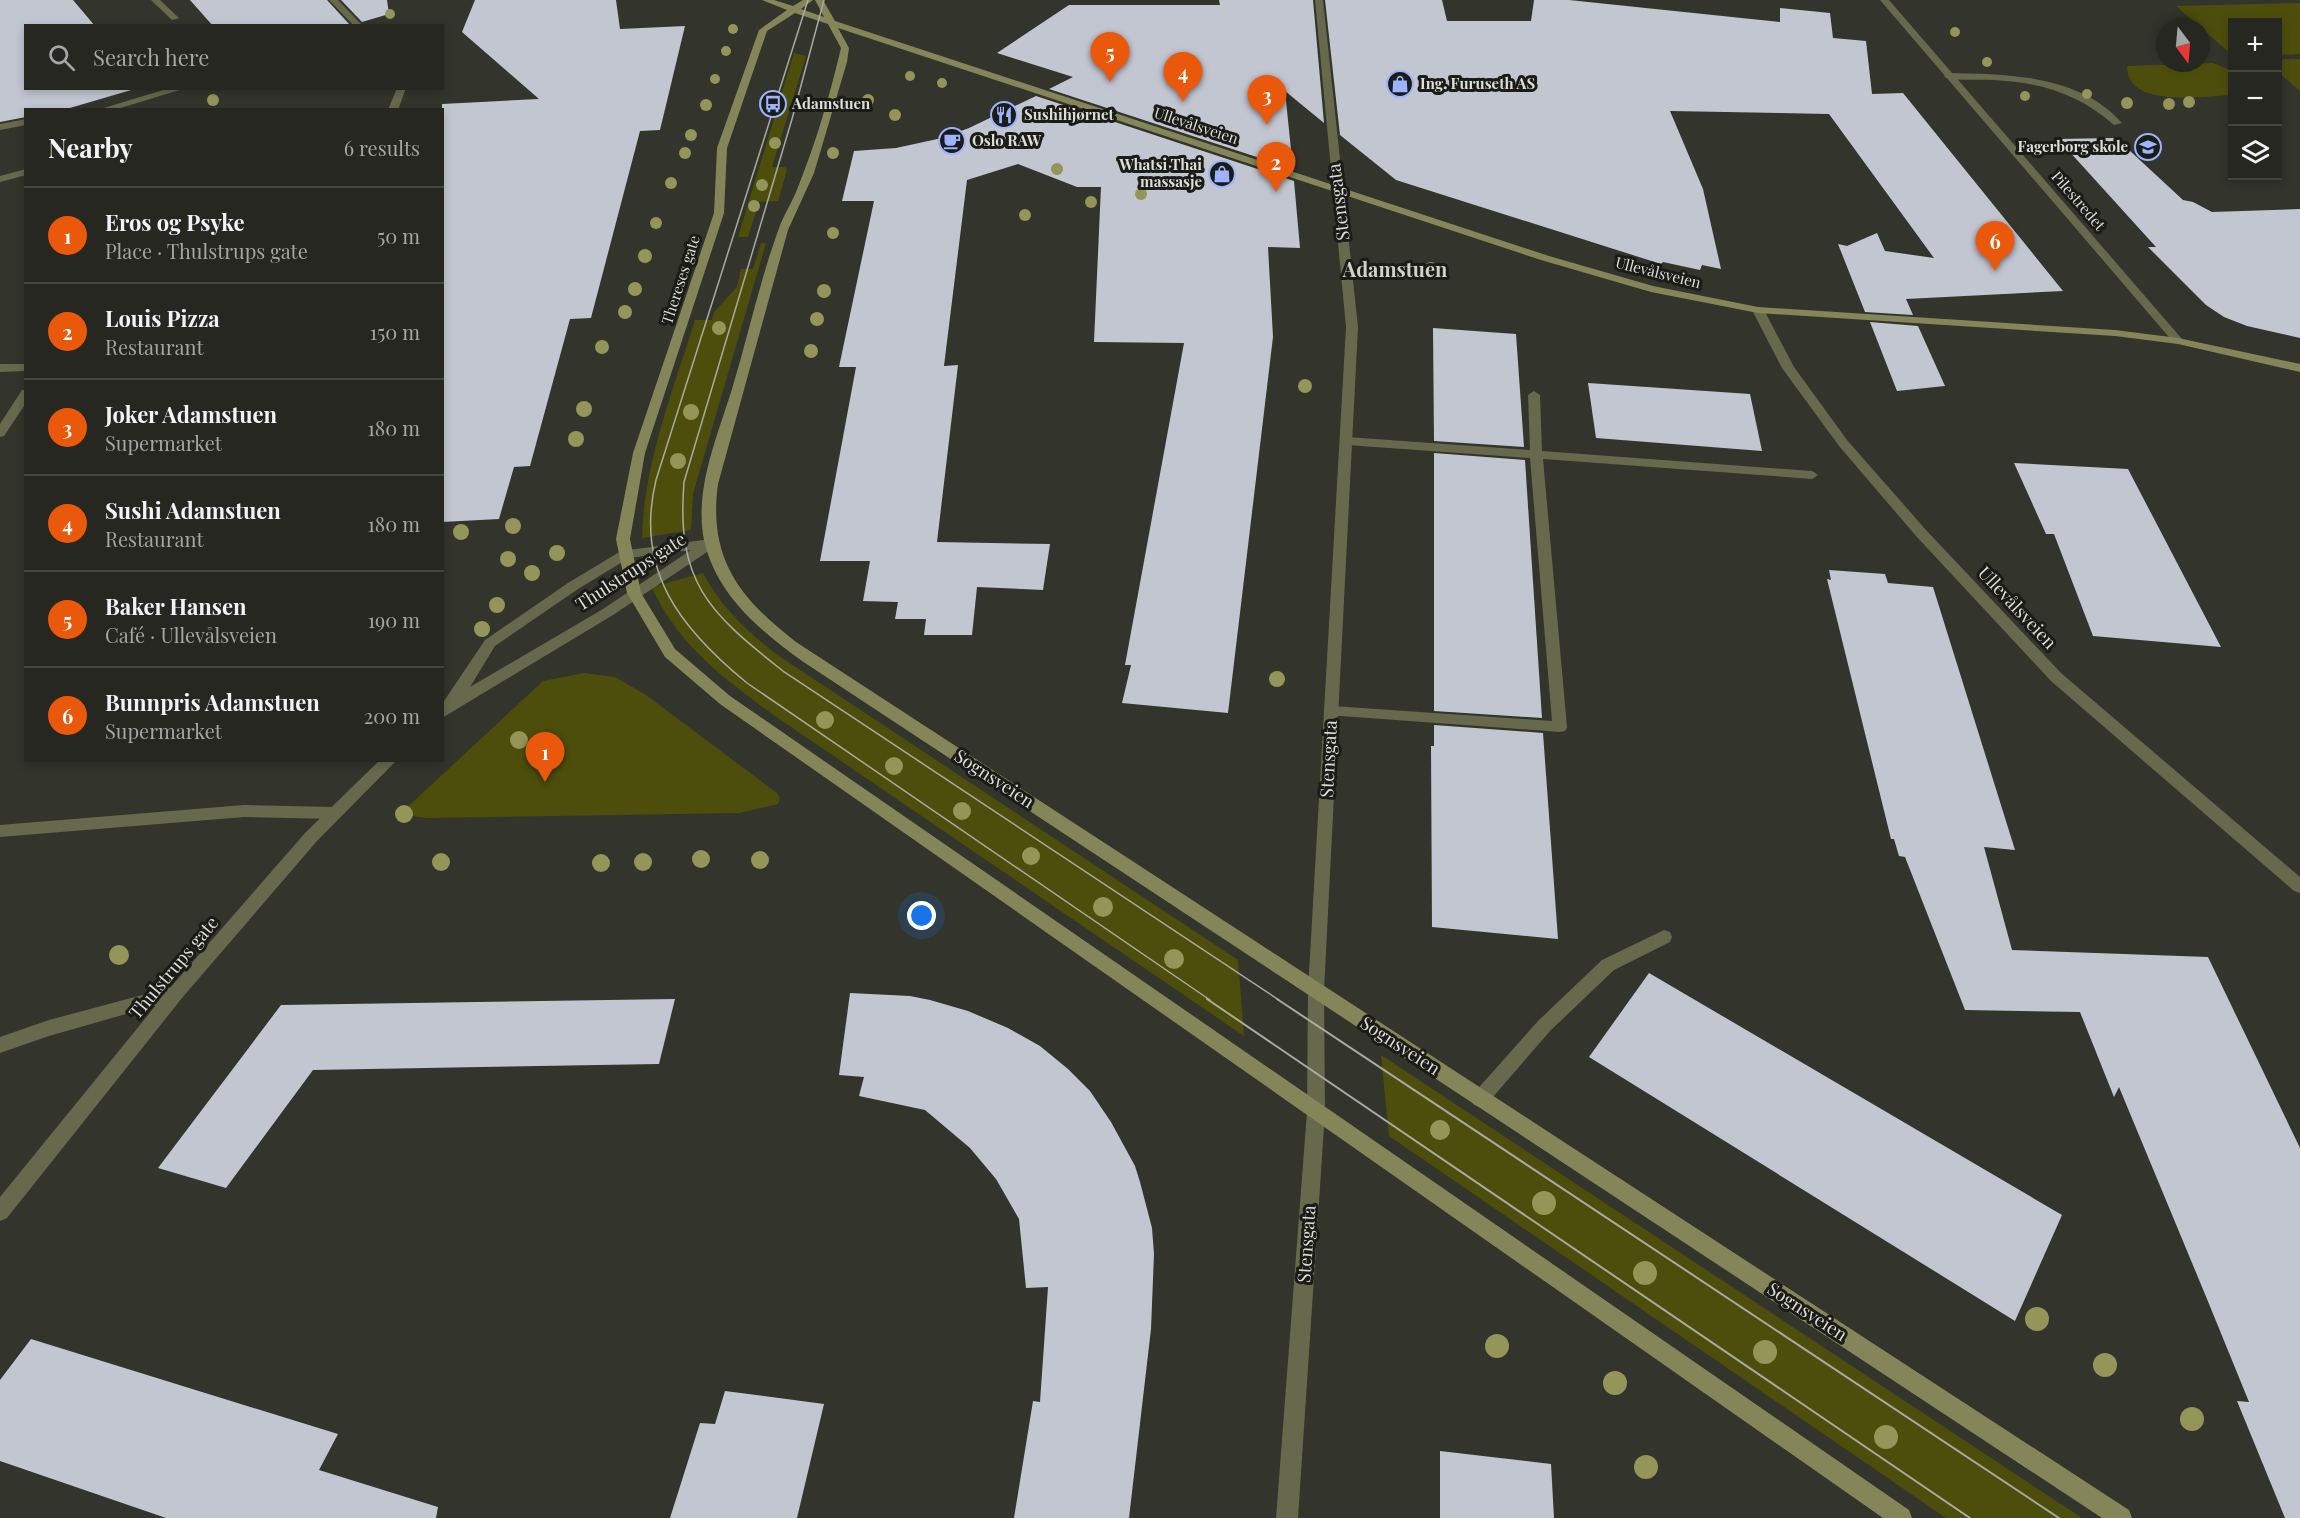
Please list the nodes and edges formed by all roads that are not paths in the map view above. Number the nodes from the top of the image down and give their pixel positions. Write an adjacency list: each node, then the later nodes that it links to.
1 (155, 0): 9 (street)
2 (333, 0): 11 (street)
3 (766, 0): 8 (main road, Ullevålsveien)
4 (809, 0): 8 (main road, Thereses gate)
5 (819, 0): 10 (main road)
6 (1319, 0): 22 (street, Stensgata)
7 (1884, 0): 12 (street, Pilestredet)
8 (795, 10): 10 (main road, Ullevålsveien); 35 (main road, Thereses gate)
9 (175, 18)
10 (833, 23): 22 (main road, Ullevålsveien); 34 (main road)
11 (357, 24)
12 (1949, 76): 18 (street); 24 (street, Pilestredet)
13 (175, 90): 15 (street)
14 (401, 90): 16 (street)
15 (108, 108)
16 (394, 108)
17 (24, 121): 19 (street)
18 (2117, 123)
19 (0, 127)
20 (24, 173): 21 (street)
21 (0, 179)
22 (1337, 188): 23 (main road, Ullevålsveien); 31 (street, Stensgata)
23 (1758, 310): 24 (main road, Ullevålsveien); 42 (street, Ullevålsveien)
24 (2178, 341): 27 (main road, Ullevålsveien)
25 (24, 367): 26 (street)
26 (0, 368)
27 (2300, 368)
28 (1534, 395): 32 (street)
29 (24, 396): 30 (street)
30 (0, 433)
31 (1347, 441): 32 (street); 38 (street, Stensgata)
32 (1536, 455): 33 (street); 38 (street)
33 (1812, 475)
34 (711, 543): 35 (street, Thulstrups gate); 36 (street, Thulstrups gate); 44 (main road, Sognsveien)
35 (626, 554): 36 (main road, Thereses gate); 37 (street, Thulstrups gate)
36 (634, 593): 37 (street, Thulstrups gate); 48 (main road)
37 (447, 709)
38 (1332, 711): 44 (street, Stensgata)
39 (388, 762): 40 (street, Thulstrups gate)
40 (333, 813): 41 (street); 45 (street, Thulstrups gate)
41 (0, 831)
42 (2300, 886)
43 (1664, 937): 47 (street)
44 (1316, 991): 47 (main road, Sognsveien); 48 (street, Stensgata)
45 (177, 993): 46 (street); 49 (street, Thulstrups gate)
46 (0, 1045)
47 (1480, 1099): 52 (main road, Sognsveien)
48 (1316, 1112): 50 (street, Stensgata); 51 (main road)
49 (0, 1212)
50 (1287, 1518)
51 (1901, 1518)
52 (2121, 1518)

